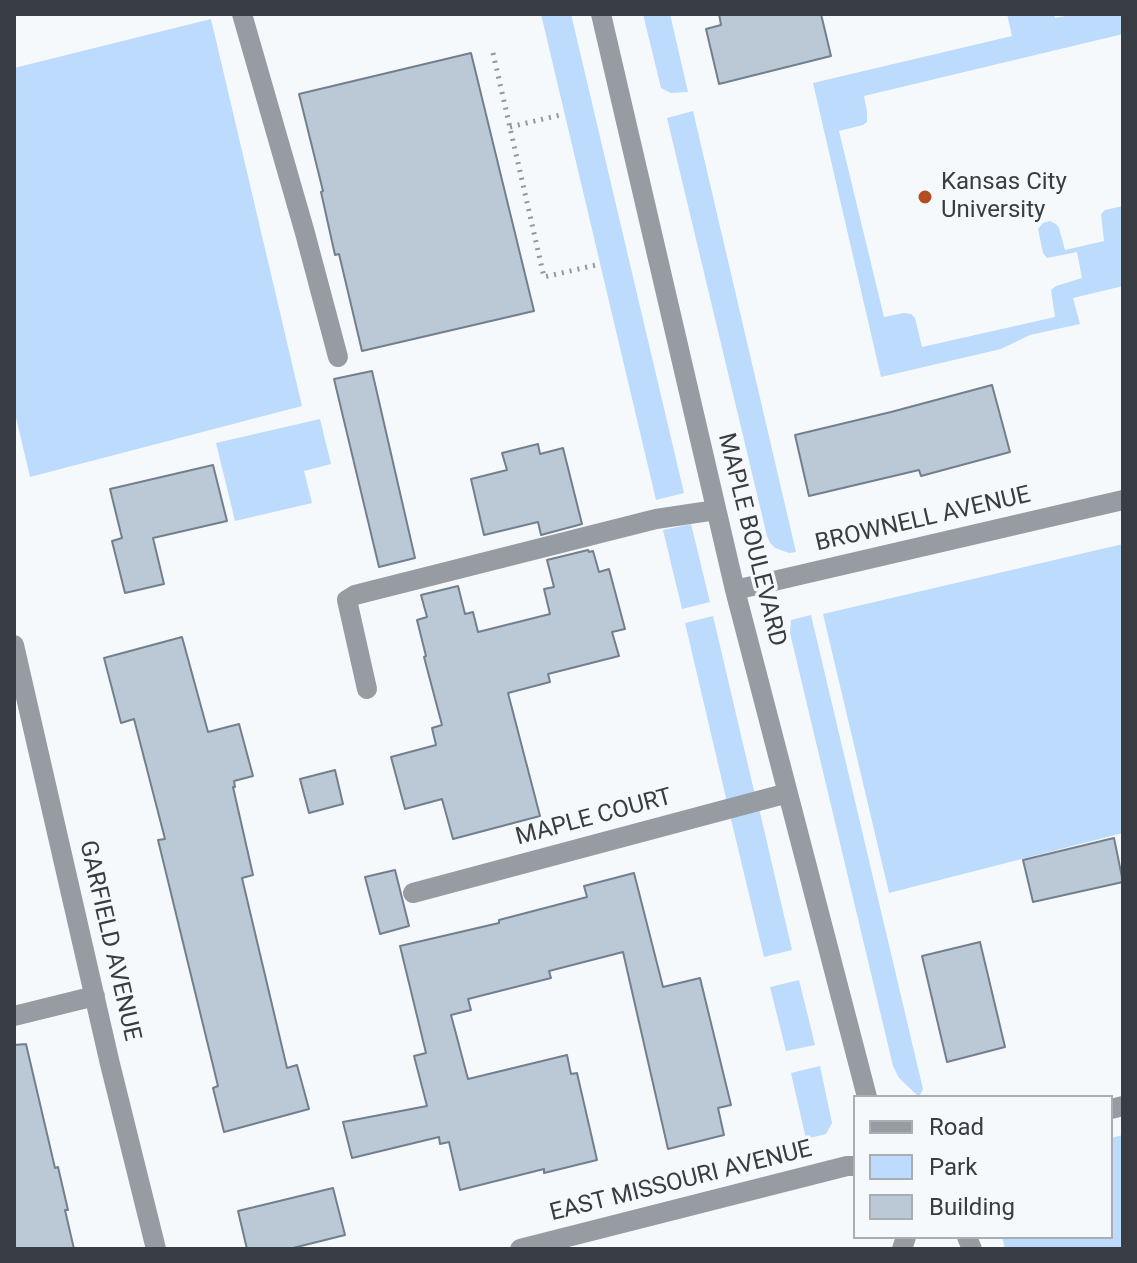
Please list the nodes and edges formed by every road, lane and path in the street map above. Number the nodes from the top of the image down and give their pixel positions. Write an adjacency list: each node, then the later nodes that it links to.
1 (242, 14): 7 (street)
2 (601, 14): 9 (street, MAPLE BOULEVARD)
3 (493, 53): 5 (path)
4 (560, 115): 5 (path)
5 (510, 127): 6 (path)
6 (596, 265)
7 (338, 357)
8 (1123, 500): 10 (street, BROWNELL AVENUE)
9 (716, 510): 10 (street, MAPLE BOULEVARD); 12 (street)
10 (735, 590): 13 (street, MAPLE BOULEVARD)
11 (14, 645): 15 (street, GARFIELD AVENUE)
12 (367, 689)
13 (788, 793): 14 (street, MAPLE COURT); 17 (street, MAPLE BOULEVARD)
14 (413, 893)
15 (95, 996): 16 (street); 21 (street, GARFIELD AVENUE)
16 (14, 1016)
17 (861, 1077): 18 (street, MAPLE BOULEVARD); 19 (street, MAPLE BOULEVARD)
18 (866, 1095)
19 (876, 1095)
20 (853, 1166): 22 (street, EAST MISSOURI AVENUE)
21 (156, 1249)
22 (520, 1249)

